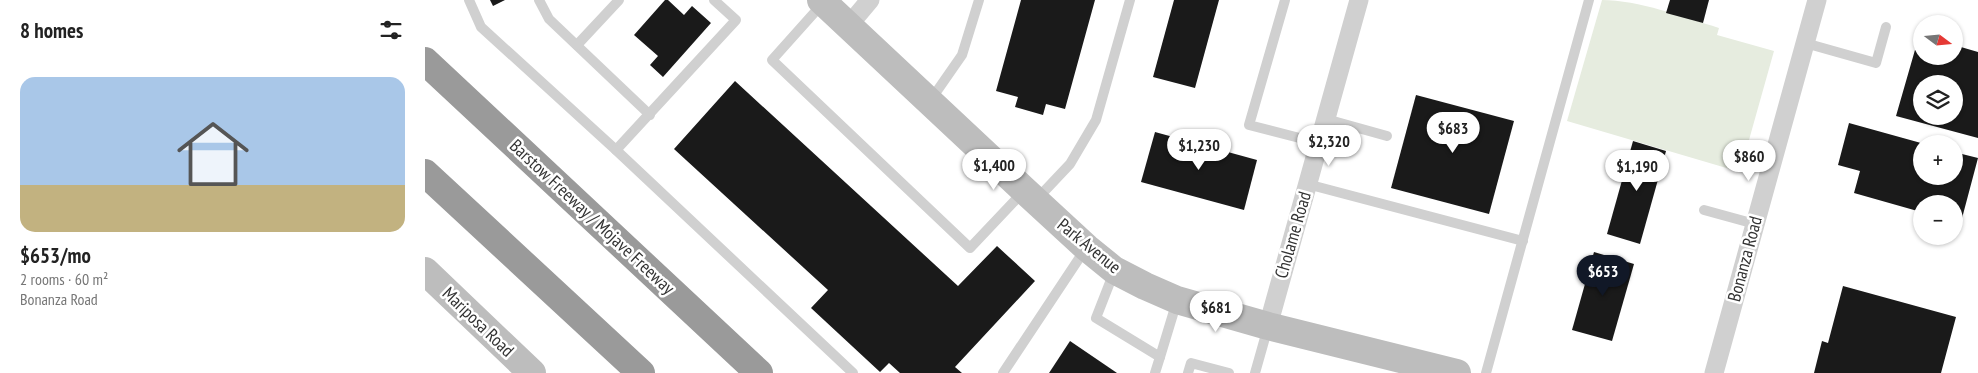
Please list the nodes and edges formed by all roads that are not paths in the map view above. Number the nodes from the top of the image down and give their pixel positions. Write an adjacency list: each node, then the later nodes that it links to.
1 (469, 0): 23 (lane)
2 (539, 0): 16 (lane)
3 (619, 0): 16 (lane)
4 (715, 0): 19 (lane)
5 (871, 0): 13 (street)
6 (979, 0): 18 (lane)
7 (1131, 0): 26 (lane)
8 (1285, 0): 22 (lane)
9 (1359, 0): 20 (street, Cholame Road)
10 (1589, 0): 29 (lane)
11 (1817, 0): 15 (street, Bonanza Road)
12 (822, 1): 13 (street, Park Avenue); 26 (lane)
13 (849, 25): 18 (street, Park Avenue)
14 (1886, 27): 15 (lane)
15 (1805, 43): 28 (street, Bonanza Road)
16 (577, 46): 19 (lane)
17 (425, 61): 38 (highway, Barstow Freeway / Mojave Freeway)
18 (930, 102): 26 (street, Park Avenue)
19 (649, 114): 23 (lane)
20 (1326, 119): 21 (lane); 22 (street, Cholame Road)
21 (1387, 136)
22 (1319, 143): 25 (street, Cholame Road)
23 (617, 150): 39 (lane)
24 (425, 173): 37 (highway)
25 (1307, 184): 29 (lane); 34 (street, Cholame Road)
26 (1030, 195): 30 (street, Park Avenue)
27 (1703, 210): 28 (lane)
28 (1755, 224): 47 (street, Bonanza Road)
29 (1523, 241): 46 (lane)
30 (1087, 248): 31 (street, Park Avenue); 40 (lane)
31 (1114, 270): 33 (street, Park Avenue); 35 (lane)
32 (425, 271): 36 (street, Mariposa Road)
33 (1177, 300): 34 (street, Park Avenue); 35 (lane)
34 (1268, 326): 44 (lane); 45 (street, Park Avenue)
35 (1160, 357): 41 (lane)
36 (532, 373)
37 (641, 373)
38 (759, 373)
39 (853, 373)
40 (1003, 373)
41 (1155, 373)
42 (1188, 373): 43 (lane)
43 (1229, 373)
44 (1255, 373)
45 (1457, 373)
46 (1486, 373)
47 (1714, 373)

